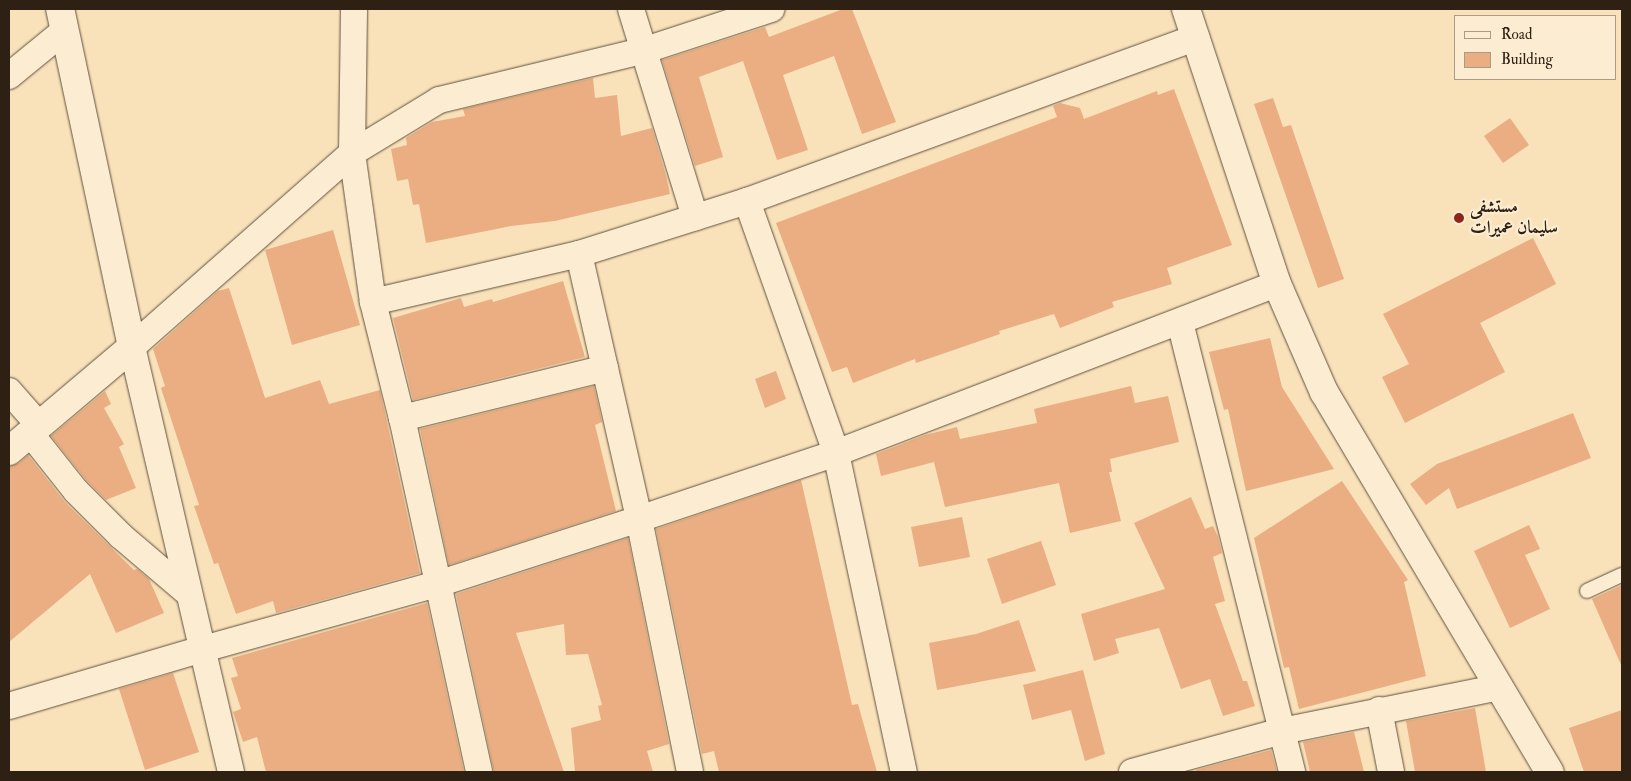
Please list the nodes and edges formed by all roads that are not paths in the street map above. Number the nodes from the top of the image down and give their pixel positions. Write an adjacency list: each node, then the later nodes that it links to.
1 (354, 9): 9 (street)
2 (631, 9): 7 (street)
3 (771, 9): 7 (street)
4 (1186, 9): 6 (street)
5 (62, 20): 8 (street); 16 (street)
6 (1196, 38): 10 (street); 13 (street)
7 (645, 50): 9 (street); 11 (street)
8 (9, 76)
9 (352, 153): 14 (street); 16 (street)
10 (747, 201): 11 (street); 22 (street)
11 (696, 217): 12 (street)
12 (579, 254): 14 (street); 17 (street)
13 (1277, 284): 15 (street); 29 (street)
14 (373, 302): 19 (street)
15 (1180, 322): 22 (street); 32 (street)
16 (132, 347): 20 (street); 27 (street)
17 (605, 368): 19 (street); 23 (street)
18 (9, 390): 20 (street)
19 (402, 418): 25 (street)
20 (35, 429): 21 (street); 27 (street)
21 (9, 451)
22 (836, 452): 23 (street); 37 (street)
23 (639, 519): 25 (street); 36 (street)
24 (1622, 575): 26 (lane)
25 (438, 584): 28 (street); 35 (street)
26 (1587, 591)
27 (188, 593): 28 (street)
28 (203, 649): 30 (street); 34 (street)
29 (1500, 688): 31 (street); 41 (street)
30 (9, 706)
31 (1379, 710): 32 (street); 40 (street)
32 (1282, 731): 33 (street); 39 (street)
33 (1162, 768): 38 (street)
34 (231, 772)
35 (479, 772)
36 (690, 772)
37 (904, 772)
38 (1132, 772)
39 (1292, 772)
40 (1391, 772)
41 (1550, 772)

